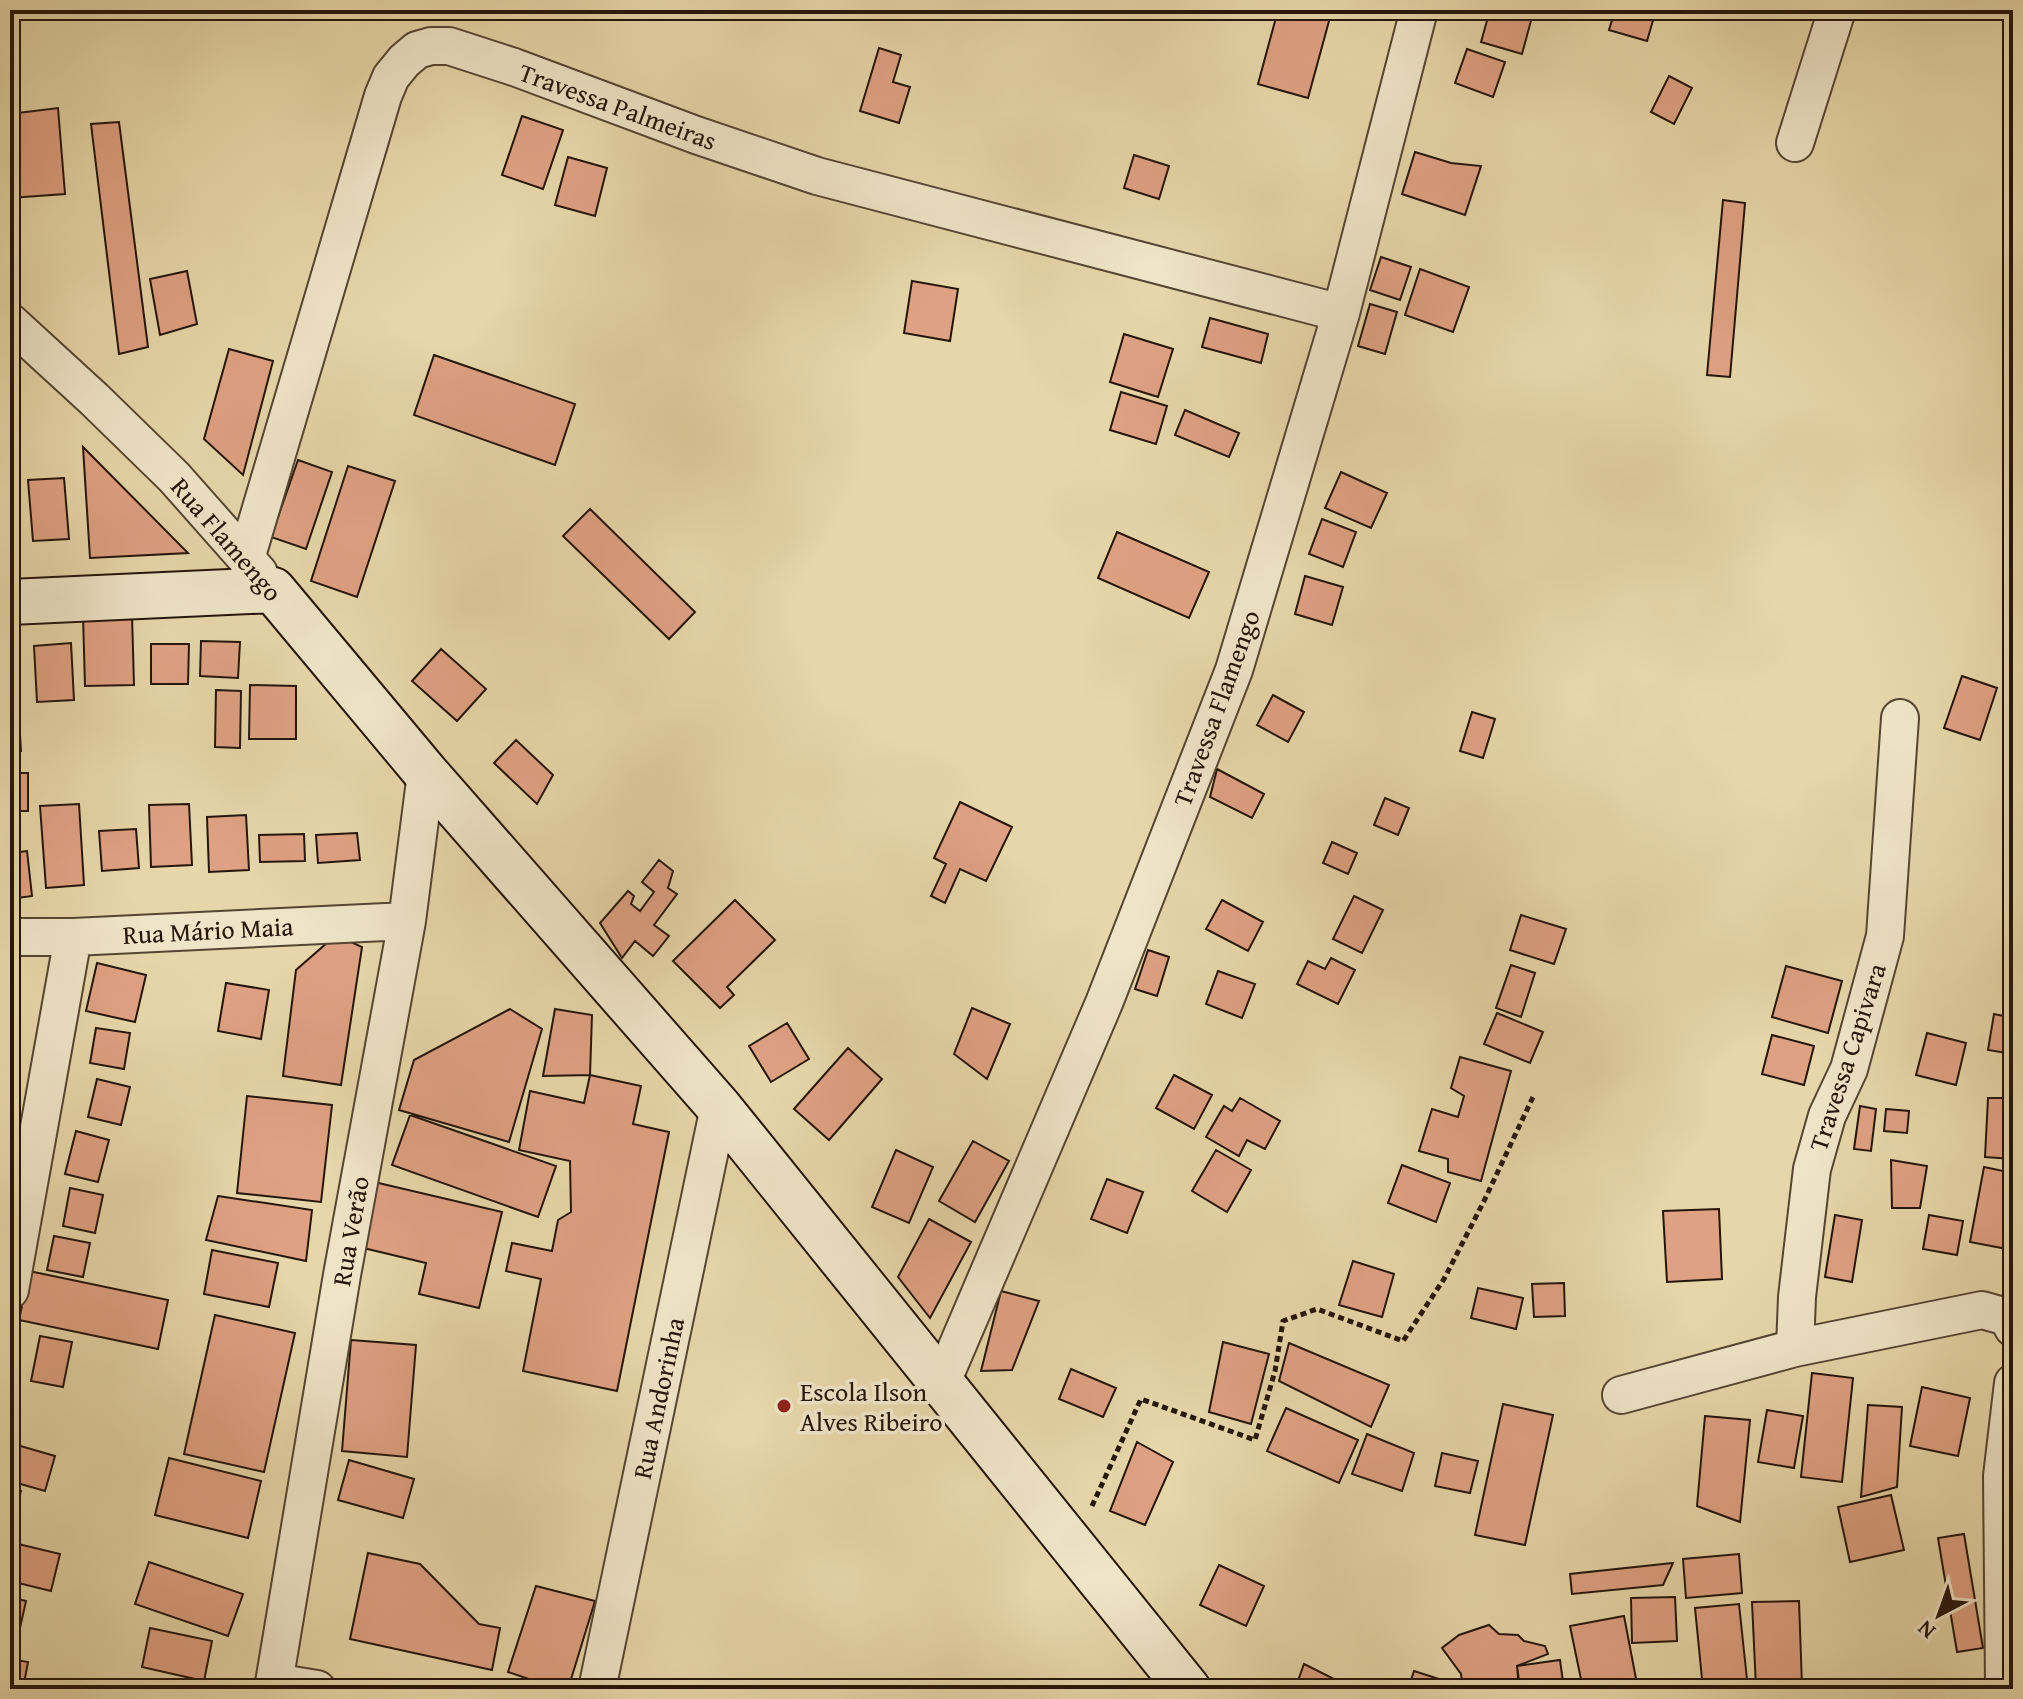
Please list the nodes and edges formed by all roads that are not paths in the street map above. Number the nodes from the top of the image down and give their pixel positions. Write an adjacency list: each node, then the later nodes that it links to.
1 (1419, 10): 4 (street, Travessa Flamengo)
2 (1837, 10): 3 (street)
3 (1795, 143)
4 (1341, 313): 6 (street, Travessa Palmeiras); 17 (street, Travessa Flamengo)
5 (10, 322): 6 (street, Rua Flamengo)
6 (260, 574): 7 (street); 9 (street, Rua Flamengo)
7 (10, 602)
8 (1900, 718): 16 (street, Travessa Capivara)
9 (426, 773): 10 (street, Rua Verão); 13 (street, Rua Flamengo)
10 (407, 921): 12 (street, Rua Mário Maia); 21 (street, Rua Verão)
11 (10, 937): 12 (street, Rua Mário Maia)
12 (73, 937): 14 (street)
13 (719, 1107): 17 (street, Rua Flamengo); 23 (street, Rua Andorinha)
14 (10, 1290)
15 (2013, 1328): 16 (street)
16 (1795, 1348): 19 (street)
17 (942, 1382): 24 (street, Rua Flamengo)
18 (2013, 1383): 20 (street)
19 (1621, 1395)
20 (2000, 1685)
21 (273, 1686): 22 (street)
22 (317, 1689)
23 (597, 1689)
24 (1188, 1689)

